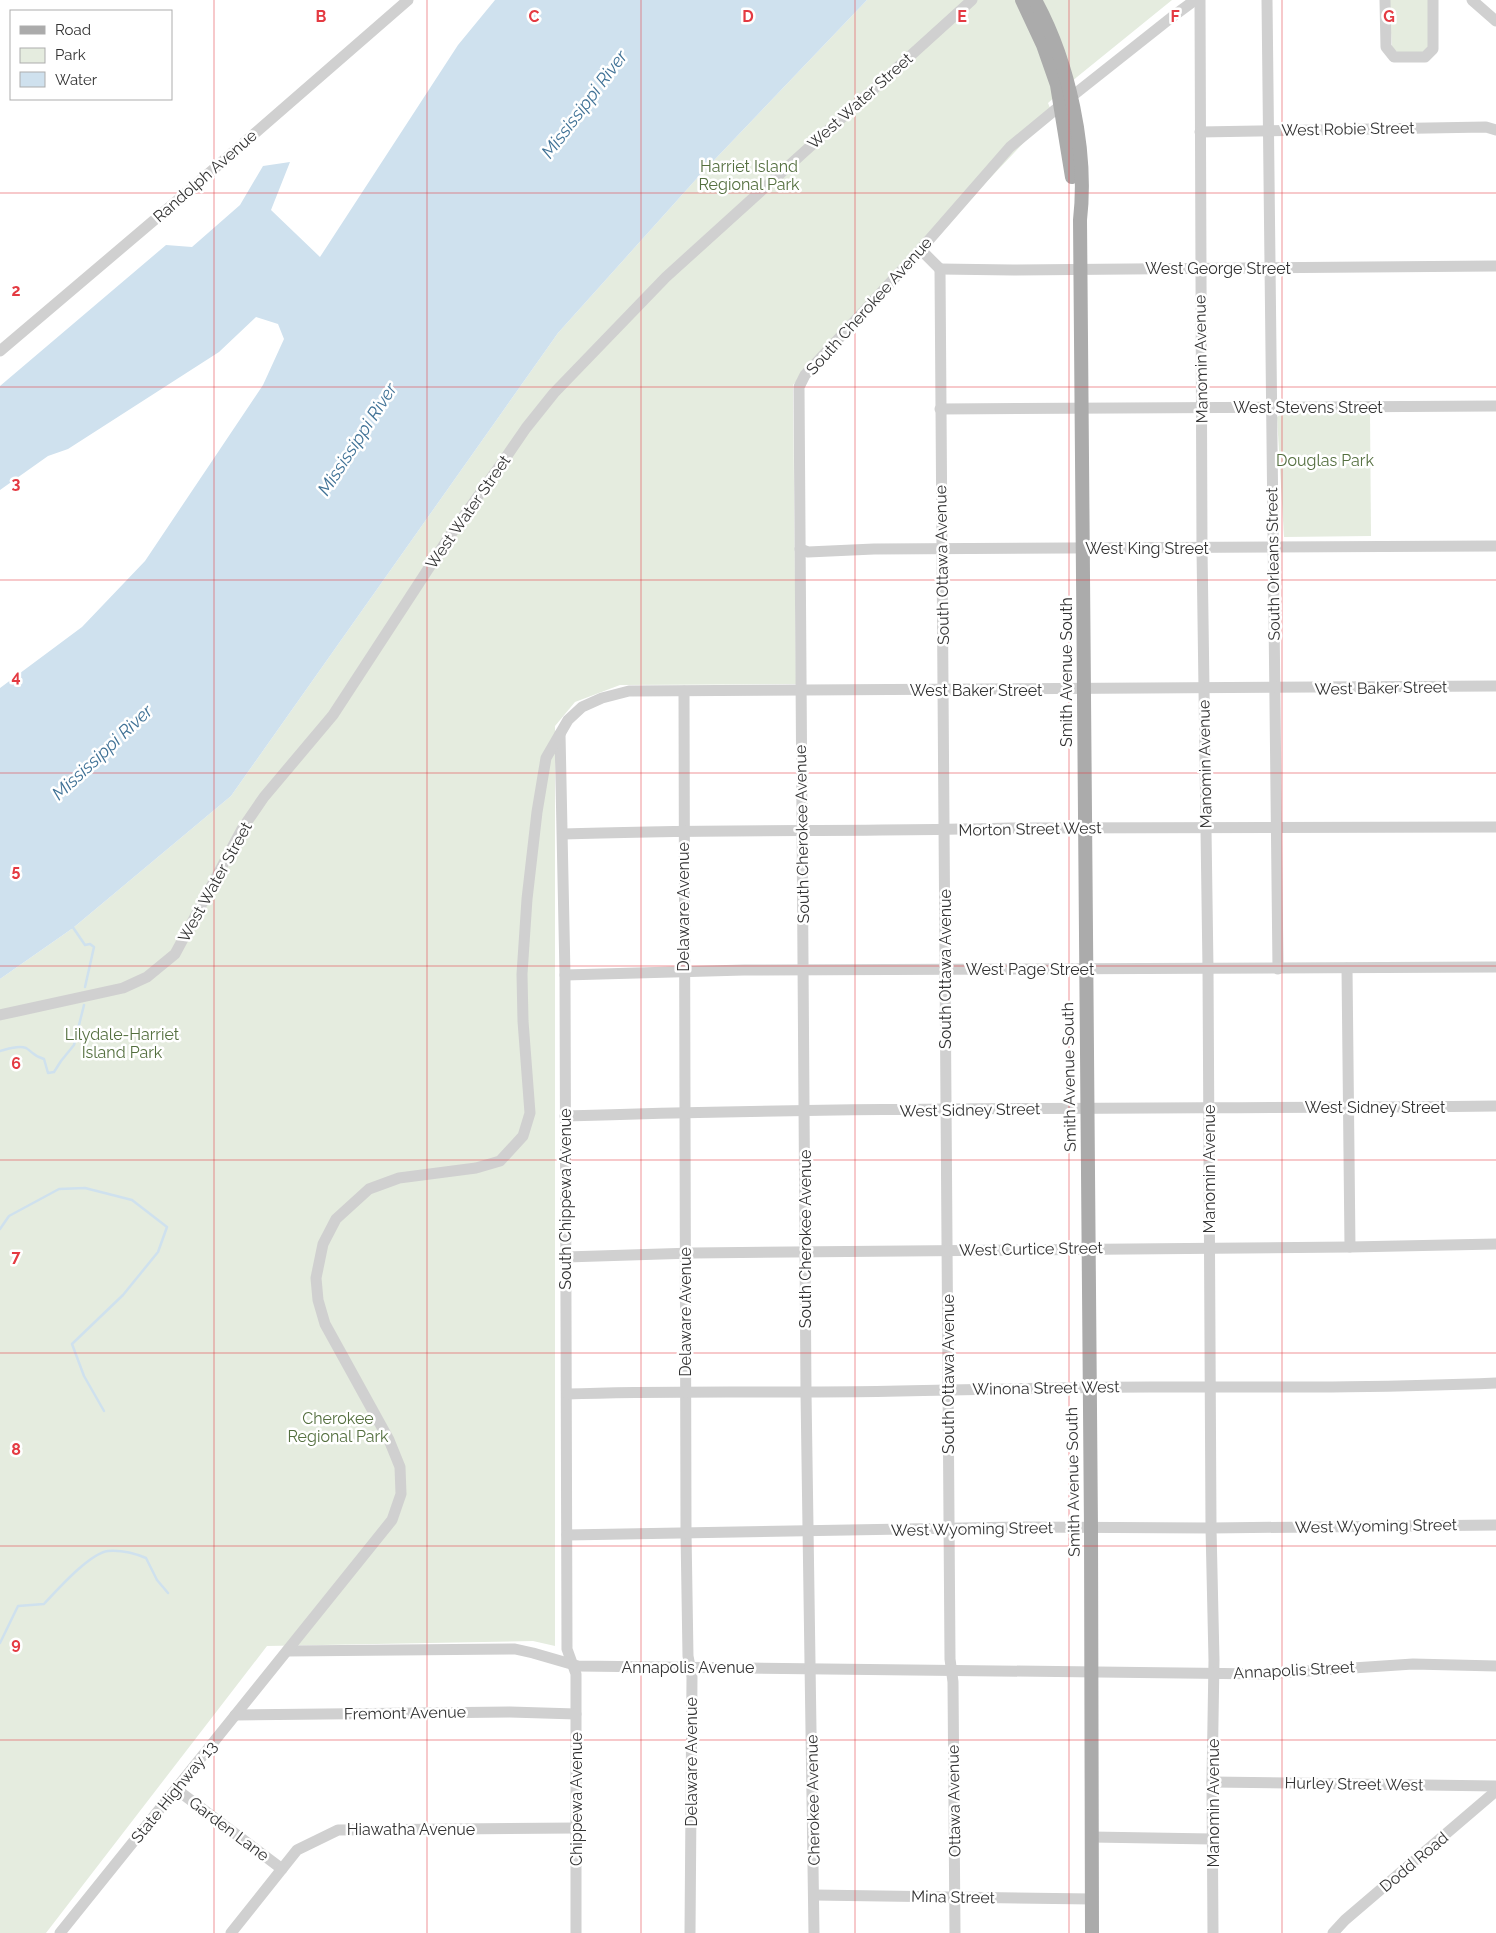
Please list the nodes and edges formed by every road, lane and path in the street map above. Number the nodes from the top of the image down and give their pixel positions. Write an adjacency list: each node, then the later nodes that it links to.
1 (408, 0): 23 (street, Randolph Avenue)
2 (972, 0): 60 (street, West Water Street)
3 (1022, 0): 12 (main road, Smith Avenue South)
4 (1035, 0): 12 (main road, Smith Avenue South)
5 (1195, 0): 13 (street, South Cherokee Avenue)
6 (1200, 0): 16 (street, Manomin Avenue)
7 (1267, 0): 14 (street, South Orleans Street)
8 (1385, 0): 9 (street)
9 (1433, 0)
10 (1472, 0): 11 (street)
11 (1496, 21)
12 (1061, 81): 13 (main road, Smith Avenue South)
13 (1066, 101): 17 (street, South Cherokee Avenue); 22 (main road, Smith Avenue South)
14 (1268, 130): 15 (street, West Robie Street); 16 (street, West Robie Street); 20 (street, South Orleans Street)
15 (1496, 130)
16 (1200, 132): 19 (street, Manomin Avenue)
17 (920, 250): 21 (street); 32 (street, South Cherokee Avenue)
18 (1496, 266): 20 (street, West George Street)
19 (1200, 267): 20 (street, West George Street); 22 (street, West George Street); 26 (street, Manomin Avenue)
20 (1270, 267): 25 (street, South Orleans Street)
21 (940, 269): 22 (street, West George Street); 27 (street, South Ottawa Avenue)
22 (1081, 269): 28 (main road, Smith Avenue South)
23 (0, 351)
24 (1496, 406): 25 (street, West Stevens Street)
25 (1271, 407): 26 (street, West Stevens Street); 31 (street, South Orleans Street)
26 (1202, 408): 28 (street, West Stevens Street); 34 (street, Manomin Avenue)
27 (940, 409): 28 (street, West Stevens Street); 33 (street, South Ottawa Avenue)
28 (1080, 410): 30 (main road, Smith Avenue South)
29 (1496, 546): 31 (street, West King Street)
30 (1082, 548): 33 (street, West King Street); 34 (street, West King Street); 39 (main road, Smith Avenue South)
31 (1273, 548): 34 (street, West King Street); 37 (street, South Orleans Street)
32 (800, 549): 33 (street, West King Street); 41 (street, South Cherokee Avenue)
33 (942, 549): 38 (street, South Ottawa Avenue)
34 (1202, 549): 36 (street, Manomin Avenue)
35 (1496, 686): 37 (street, West Baker Street)
36 (1204, 689): 37 (street, West Baker Street); 39 (street, West Baker Street); 46 (street, Manomin Avenue)
37 (1274, 689): 45 (street, South Orleans Street)
38 (943, 690): 39 (street, West Baker Street); 41 (street, West Baker Street); 48 (street, South Ottawa Avenue)
39 (1084, 690): 44 (main road, Smith Avenue South)
40 (684, 691): 41 (street, West Baker Street); 42 (street, West Baker Street); 49 (street, Delaware Avenue)
41 (801, 691): 47 (street, South Cherokee Avenue)
42 (560, 731): 50 (street, South Chippewa Avenue); 91 (street, West Baker Street)
43 (1496, 827): 45 (street, Morton Street West)
44 (1085, 828): 46 (street, Morton Street West); 48 (street, Morton Street West); 52 (main road, Smith Avenue South)
45 (1276, 828): 46 (street, Morton Street West); 55 (street, South Orleans Street)
46 (1206, 829): 54 (street, Manomin Avenue)
47 (801, 830): 48 (street, Morton Street West); 49 (street, Morton Street West); 56 (street, South Cherokee Avenue)
48 (944, 830): 57 (street, South Ottawa Avenue)
49 (684, 831): 50 (street, Morton Street West); 58 (street, Delaware Avenue)
50 (563, 834): 59 (street, South Chippewa Avenue)
51 (1496, 967): 53 (street, West Page Street)
52 (1086, 968): 54 (street, West Page Street); 57 (street, West Page Street); 62 (main road, Smith Avenue South)
53 (1347, 968): 55 (street, West Page Street); 64 (street)
54 (1208, 969): 55 (street, West Page Street); 63 (street, Manomin Avenue)
55 (1278, 969)
56 (804, 970): 57 (street, West Page Street); 58 (street, West Page Street); 66 (street, South Cherokee Avenue)
57 (945, 970): 65 (street, South Ottawa Avenue)
58 (683, 971): 59 (street, West Page Street); 67 (street, Delaware Avenue)
59 (565, 975): 68 (street, South Chippewa Avenue)
60 (0, 1015)
61 (1496, 1106): 64 (street, West Sidney Street)
62 (1087, 1108): 63 (street, West Sidney Street); 65 (street, West Sidney Street); 72 (main road, Smith Avenue South)
63 (1209, 1108): 64 (street, West Sidney Street); 71 (street, Manomin Avenue)
64 (1348, 1108): 70 (street)
65 (946, 1110): 66 (street, West Sidney Street); 73 (street, South Ottawa Avenue)
66 (804, 1111): 67 (street, West Sidney Street); 74 (street, South Cherokee Avenue)
67 (685, 1112): 68 (street, West Sidney Street); 75 (street, Delaware Avenue)
68 (565, 1116): 76 (street, South Chippewa Avenue)
69 (1496, 1244): 70 (street, West Curtice Street)
70 (1350, 1247): 71 (street, West Curtice Street)
71 (1210, 1248): 72 (street, West Curtice Street); 78 (street, Manomin Avenue)
72 (1088, 1249): 73 (street, West Curtice Street); 79 (main road, Smith Avenue South)
73 (947, 1250): 74 (street, West Curtice Street); 80 (street, South Ottawa Avenue)
74 (805, 1252): 75 (street, West Curtice Street); 82 (street, South Cherokee Avenue)
75 (685, 1253): 76 (street, West Curtice Street); 81 (street, Delaware Avenue)
76 (566, 1257): 83 (street, South Chippewa Avenue)
77 (1496, 1383): 78 (street, Winona Street West)
78 (1211, 1387): 79 (street, Winona Street West); 86 (street, Manomin Avenue)
79 (1090, 1388): 80 (street, Winona Street West); 85 (main road, Smith Avenue South)
80 (948, 1390): 82 (street, Winona Street West); 88 (street, South Ottawa Avenue)
81 (686, 1392): 82 (street, Winona Street West); 83 (street, Winona Street West); 89 (street, Delaware Avenue)
82 (806, 1392): 87 (street, South Cherokee Avenue)
83 (567, 1394): 90 (street, South Chippewa Avenue)
84 (1496, 1525): 86 (street, West Wyoming Street)
85 (1091, 1528): 86 (street, West Wyoming Street); 88 (street, West Wyoming Street); 97 (main road, Smith Avenue South)
86 (1211, 1528): 98 (street, Manomin Avenue)
87 (808, 1530): 88 (street, West Wyoming Street); 89 (street, West Wyoming Street); 95 (street, South Cherokee Avenue)
88 (950, 1530): 96 (street, South Ottawa Avenue)
89 (686, 1532): 90 (street, West Wyoming Street); 94 (street, Delaware Avenue)
90 (567, 1535): 92 (street, South Chippewa Avenue)
91 (287, 1651): 92 (street, Annapolis Avenue); 100 (street, State Highway 13)
92 (573, 1666): 94 (street, Annapolis Avenue); 99 (street, Chippewa Avenue)
93 (1496, 1666): 98 (street, Annapolis Street)
94 (690, 1667): 95 (street, Annapolis Avenue); 115 (street, Delaware Avenue)
95 (811, 1668): 96 (street, Annapolis Avenue); 109 (street, Cherokee Avenue)
96 (951, 1670): 97 (street, Annapolis Avenue); 110 (street, Ottawa Avenue)
97 (1091, 1672): 98 (street, Annapolis Street); 106 (main road, Smith Avenue South)
98 (1214, 1674): 101 (street, Manomin Avenue)
99 (576, 1714): 100 (street, Fremont Avenue); 105 (street, Chippewa Avenue)
100 (235, 1715): 103 (street, State Highway 13)
101 (1212, 1782): 102 (street, Hurley Street West); 107 (street, Manomin Avenue)
102 (1496, 1786)
103 (176, 1789): 108 (street, Garden Lane); 112 (street, State Highway 13)
104 (1496, 1792): 120 (street, Dodd Road)
105 (576, 1828): 108 (street, Hiawatha Avenue); 114 (street, Chippewa Avenue)
106 (1092, 1837): 107 (street); 111 (main road, Smith Avenue South)
107 (1212, 1839): 119 (street, Manomin Avenue)
108 (282, 1869): 113 (street, Hiawatha Avenue)
109 (814, 1895): 110 (street, Mina Street); 116 (street, Cherokee Avenue)
110 (955, 1897): 111 (street, Mina Street); 117 (street, Ottawa Avenue)
111 (1092, 1899): 118 (main road, Smith Avenue South)
112 (60, 1933)
113 (231, 1933)
114 (576, 1933)
115 (690, 1933)
116 (814, 1933)
117 (954, 1933)
118 (1092, 1933)
119 (1213, 1933)
120 (1333, 1933)

